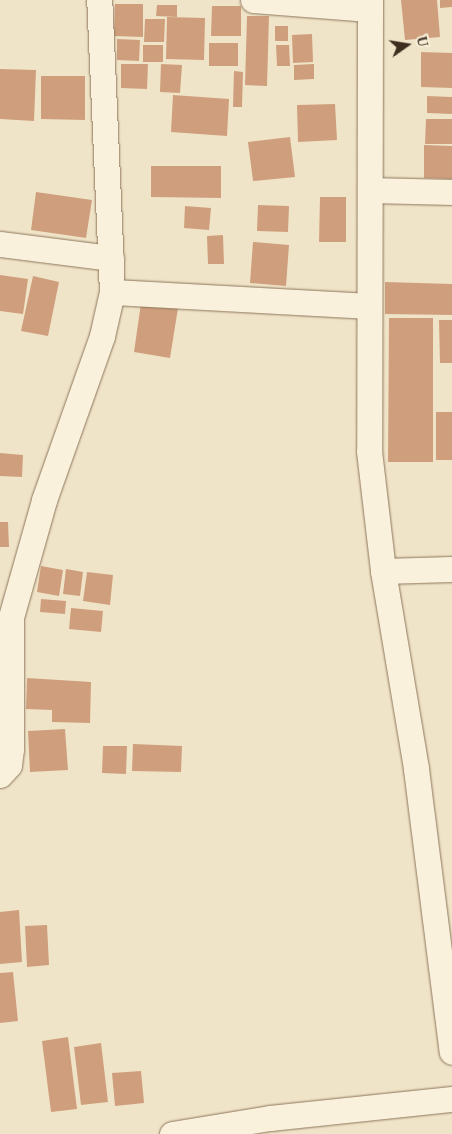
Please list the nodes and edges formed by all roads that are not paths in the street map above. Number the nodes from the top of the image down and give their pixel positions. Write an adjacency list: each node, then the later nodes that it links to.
1 (99, 0): 7 (street)
2 (253, 0): 3 (street)
3 (370, 4): 4 (street)
4 (370, 190): 5 (street); 9 (street)
5 (452, 192)
6 (0, 244): 7 (street)
7 (111, 258): 8 (street)
8 (112, 292): 9 (street); 12 (street)
9 (367, 306): 11 (street)
10 (452, 569): 11 (street)
11 (383, 571): 14 (street)
12 (5, 617): 13 (street)
13 (0, 775)
14 (452, 1052)
15 (452, 1099): 16 (street)
16 (172, 1134)

